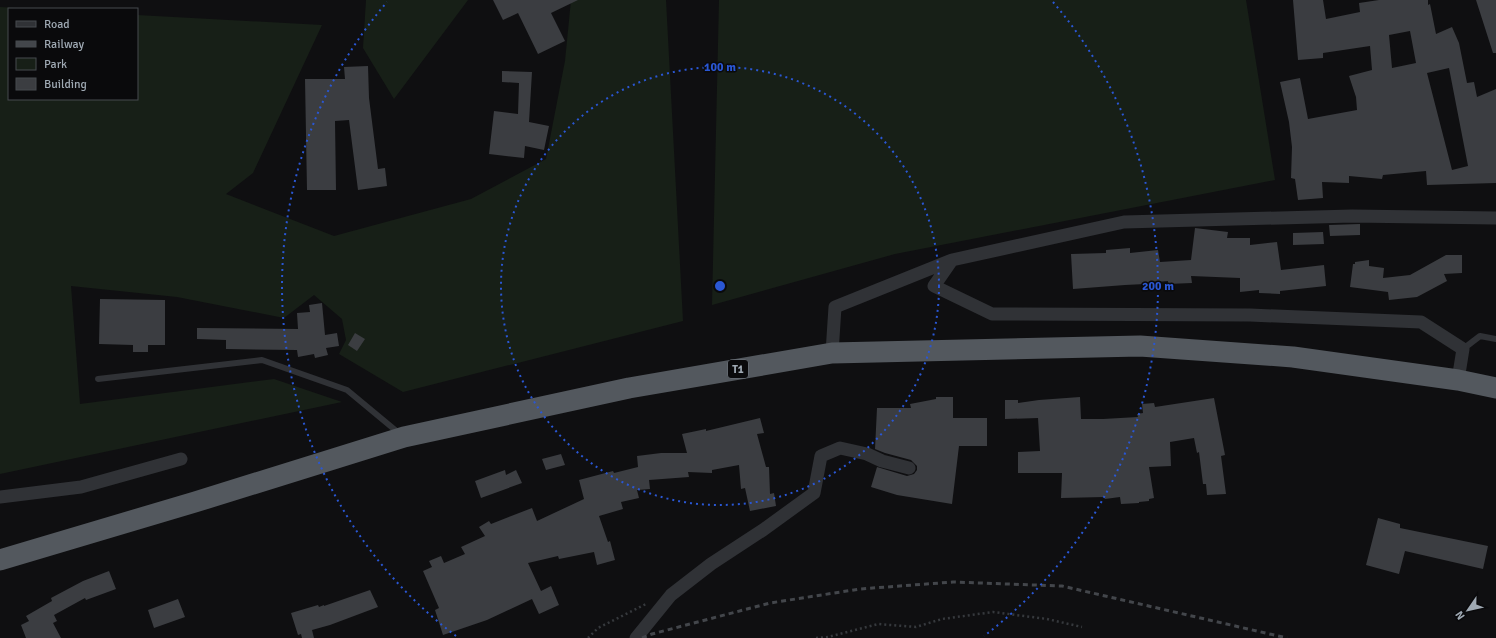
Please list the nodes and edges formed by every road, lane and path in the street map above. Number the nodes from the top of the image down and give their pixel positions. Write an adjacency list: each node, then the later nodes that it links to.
1 (1496, 218): 2 (street)
2 (952, 260): 4 (street); 5 (street)
3 (1496, 338): 4 (lane)
4 (1463, 349): 7 (street)
5 (832, 353): 7 (highway, T1); 9 (highway, T1)
6 (98, 379): 9 (lane)
7 (1458, 380): 8 (highway, T1)
8 (1496, 388)
9 (404, 437): 13 (highway, T1)
10 (181, 459): 12 (street)
11 (909, 468): 14 (street)
12 (0, 497)
13 (0, 560)
14 (671, 595): 16 (path); 17 (street)
15 (1082, 627): 18 (path)
16 (588, 638)
17 (636, 638)
18 (816, 638)

